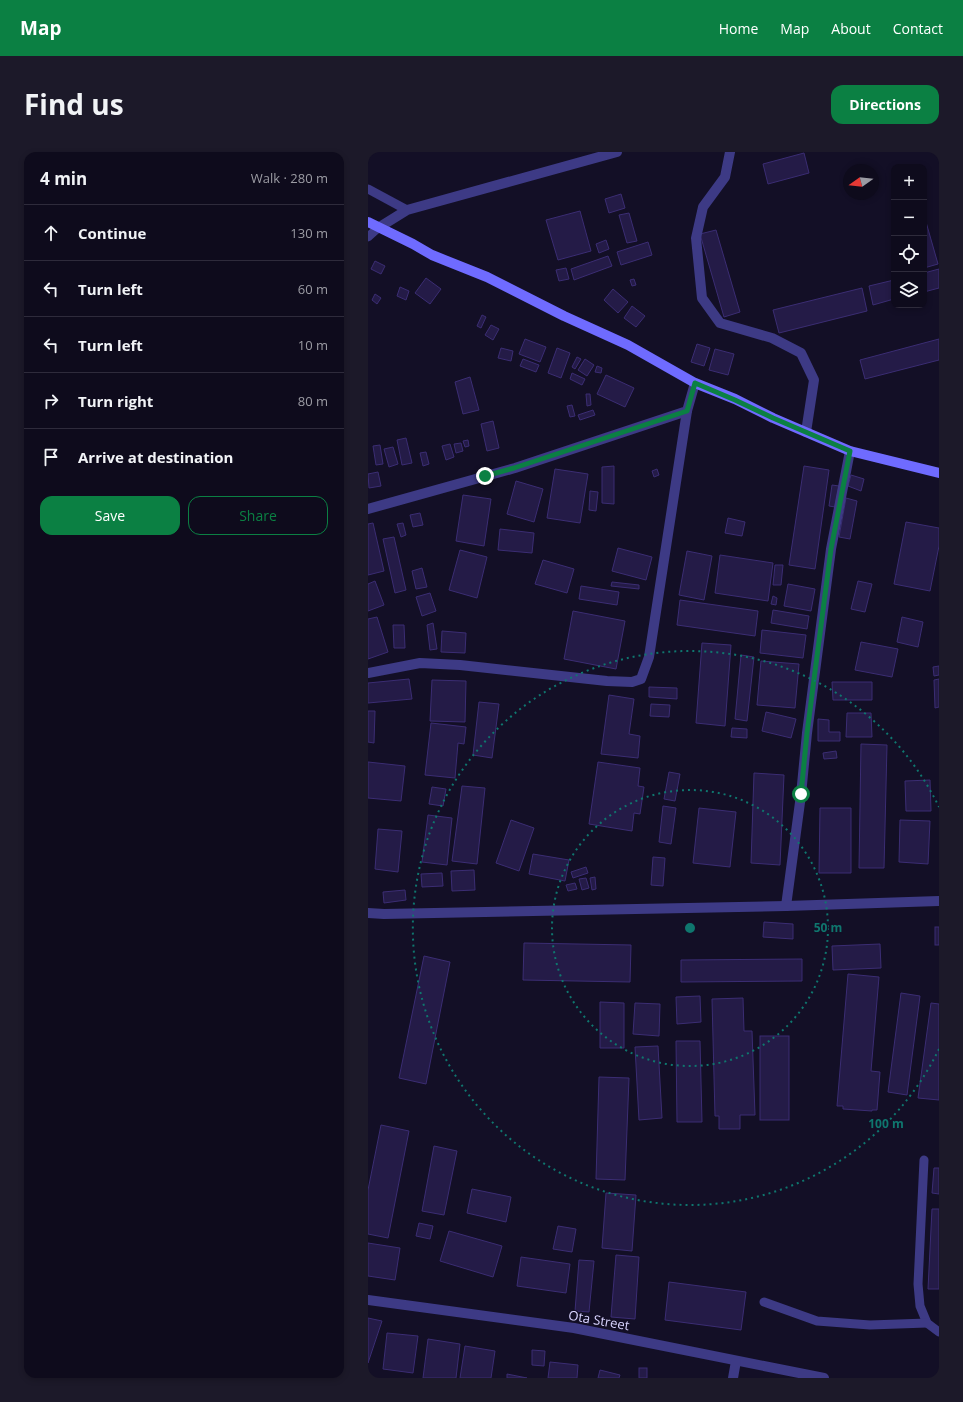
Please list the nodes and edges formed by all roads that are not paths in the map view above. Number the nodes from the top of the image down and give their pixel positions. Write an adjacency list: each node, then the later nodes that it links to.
1 (617, 152): 4 (street)
2 (730, 152): 10 (street)
3 (368, 189): 4 (lane)
4 (408, 210): 6 (street)
5 (368, 222): 6 (street)
6 (378, 228): 7 (lane); 8 (street)
7 (368, 237)
8 (695, 383): 9 (street); 10 (street)
9 (687, 411): 13 (street); 14 (street)
10 (806, 432): 11 (street)
11 (850, 451): 12 (street); 16 (street)
12 (939, 473)
13 (368, 509)
14 (368, 673)
15 (939, 901): 16 (street)
16 (786, 906): 17 (street)
17 (368, 913)
18 (924, 1160): 21 (lane)
19 (368, 1300): 23 (street, Ota Street)
20 (764, 1302): 21 (lane)
21 (927, 1323): 22 (lane)
22 (939, 1332)
23 (736, 1360): 24 (street); 25 (street, Ota Street)
24 (733, 1378)
25 (824, 1378)

